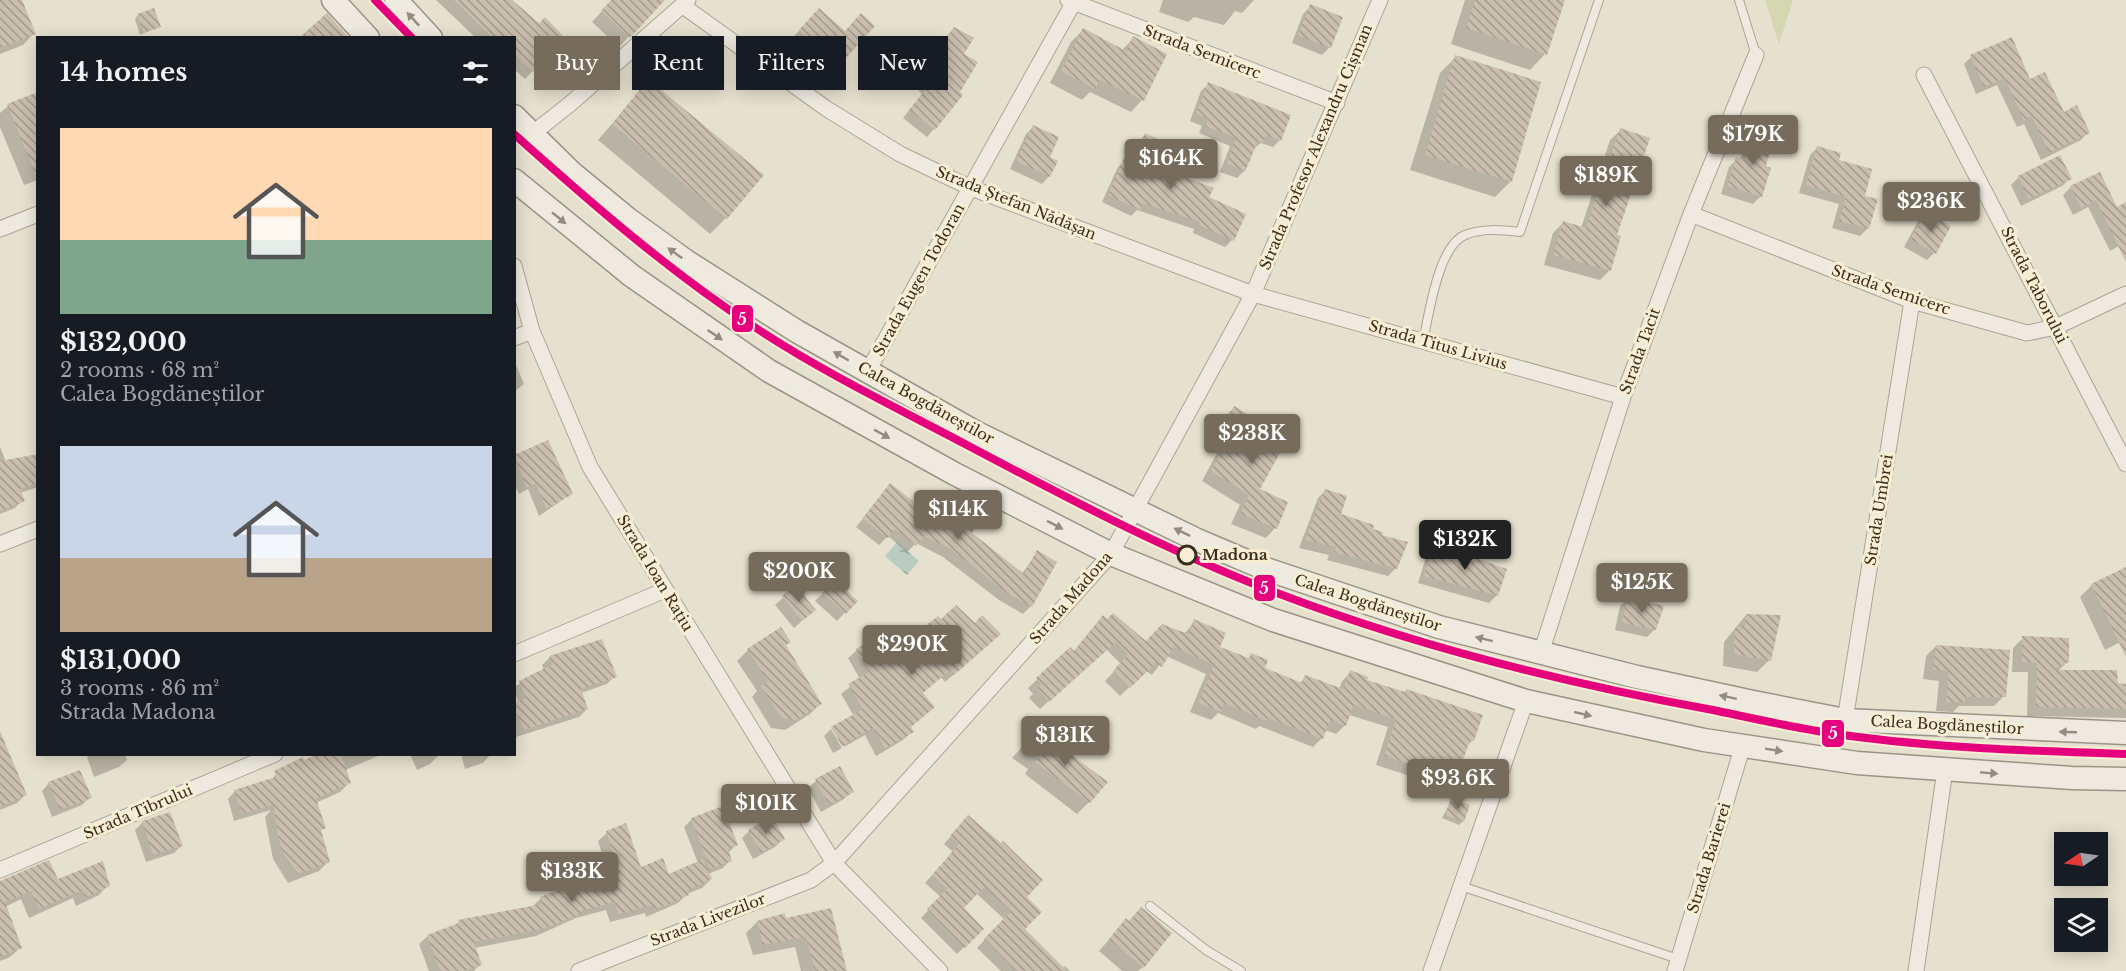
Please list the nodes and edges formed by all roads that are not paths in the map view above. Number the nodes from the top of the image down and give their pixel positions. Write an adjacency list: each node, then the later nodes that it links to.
1 (333, 0): 8 (main road)
2 (396, 0): 9 (main road, one-way to 2)
3 (1380, 0): 12 (street, Strada Profesor Alexandru Cișman)
4 (1599, 0): 27 (lane)
5 (1739, 0): 10 (lane)
6 (1072, 1): 12 (street, Strada Semicerc); 16 (street, Strada Eugen Todoran)
7 (683, 2): 14 (street); 16 (street, Strada Ștefan Nădășan)
8 (366, 36)
9 (429, 36)
10 (1756, 55): 17 (street, Strada Tacit)
11 (1924, 75): 24 (street, Strada Taborului)
12 (1337, 103): 21 (street, Strada Profesor Alexandru Cișman)
13 (516, 118): 14 (main road, Calea Bogdăneștilor)
14 (532, 134): 28 (main road, Calea Bogdăneștilor, one-way to 14)
15 (516, 182): 34 (main road, one-way to 34)
16 (971, 188): 21 (street, Strada Ștefan Nădășan); 28 (street, Strada Eugen Todoran)
17 (1691, 214): 23 (street, Strada Semicerc); 29 (street, Strada Tacit)
18 (36, 215): 19 (street)
19 (0, 229)
20 (516, 273): 25 (street, Strada Ioan Rațiu)
21 (1253, 294): 27 (street, Strada Titus Livius); 31 (street, Strada Madona)
22 (2126, 294): 24 (street, Strada Semicerc)
23 (1912, 301): 24 (street, Strada Semicerc); 39 (street, Strada Umbrei)
24 (2056, 327): 30 (street, Strada Taborului)
25 (532, 331): 26 (street); 35 (street, Strada Ioan Rațiu)
26 (516, 337)
27 (1423, 341): 29 (street, Strada Titus Livius)
28 (868, 371): 31 (main road, Calea Bogdăneștilor)
29 (1623, 397): 37 (street, Strada Tacit)
30 (2126, 464)
31 (1136, 510): 34 (street, Strada Madona); 37 (main road, Calea Bogdăneștilor, one-way to 31)
32 (36, 530): 33 (street)
33 (0, 544)
34 (1111, 554): 38 (main road); 45 (street, Strada Madona)
35 (665, 590): 36 (street); 45 (street, Strada Ioan Rațiu)
36 (516, 653)
37 (1541, 653): 39 (main road, Calea Bogdăneștilor, one-way to 37)
38 (1526, 701): 41 (main road, one-way to 41); 47 (street)
39 (1845, 720): 40 (main road, Calea Bogdăneștilor, one-way to 39)
40 (2126, 733)
41 (1743, 745): 43 (main road, one-way to 43); 49 (street, Strada Barierei)
42 (270, 756): 46 (street, Strada Tibrului)
43 (1945, 770): 44 (main road, one-way to 44); 54 (street)
44 (2126, 778)
45 (834, 863): 50 (street, Strada Livezilor); 51 (street, Strada Ioan Rațiu)
46 (0, 870)
47 (1460, 885): 49 (lane); 53 (street)
48 (1150, 906): 52 (lane)
49 (1676, 965)
50 (579, 971)
51 (940, 971)
52 (1241, 971)
53 (1431, 971)
54 (1916, 971)

